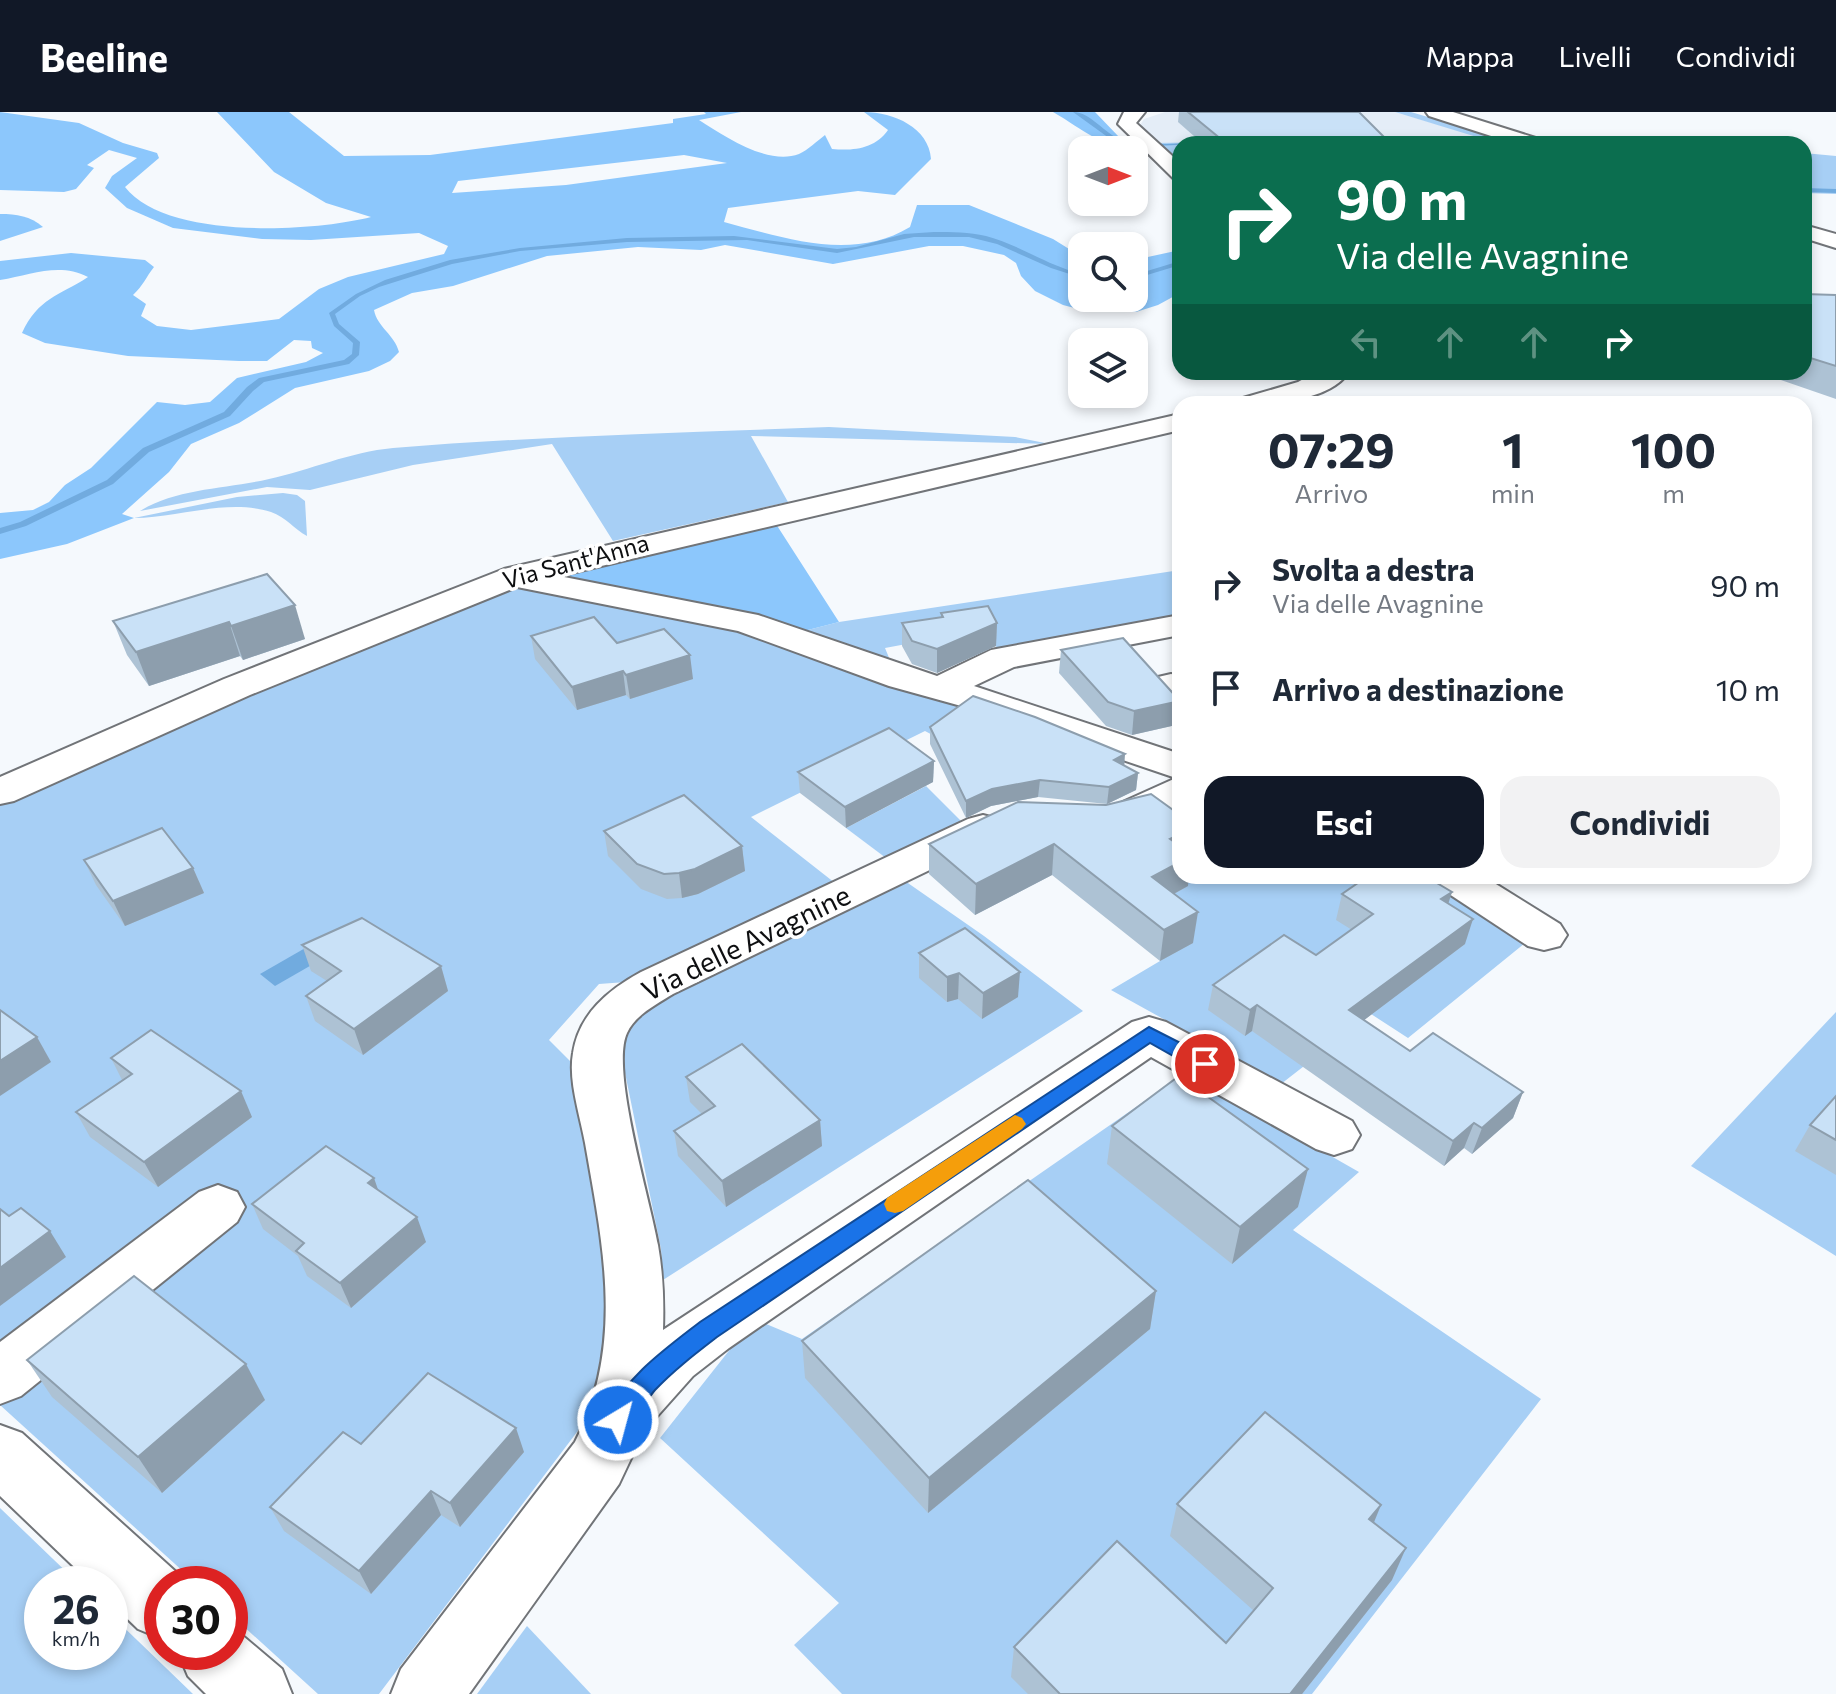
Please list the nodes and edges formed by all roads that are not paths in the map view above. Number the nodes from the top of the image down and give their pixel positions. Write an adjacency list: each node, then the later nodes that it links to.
1 (1435, 112): 3 (street)
2 (1125, 116): 4 (street)
3 (1509, 136)
4 (1172, 166)
5 (1812, 234): 6 (street)
6 (1836, 241)
7 (1322, 380): 8 (street)
8 (1280, 396)
9 (1172, 424): 10 (street, Via Sant'Anna)
10 (516, 576): 12 (street); 14 (street, Via Sant'Anna)
11 (1172, 626): 12 (street)
12 (940, 689): 13 (street)
13 (1172, 764)
14 (0, 792)
15 (1172, 793): 21 (street, Via delle Avagnine)
16 (1464, 884): 17 (street)
17 (1544, 935)
18 (1334, 1135): 21 (street, Via delle Avagnine)
19 (218, 1207): 20 (street)
20 (0, 1377)
21 (618, 1420): 26 (street, Via delle Avagnine)
22 (0, 1454): 23 (street)
23 (144, 1588)
24 (231, 1670): 25 (street)
25 (257, 1694)
26 (426, 1694)

